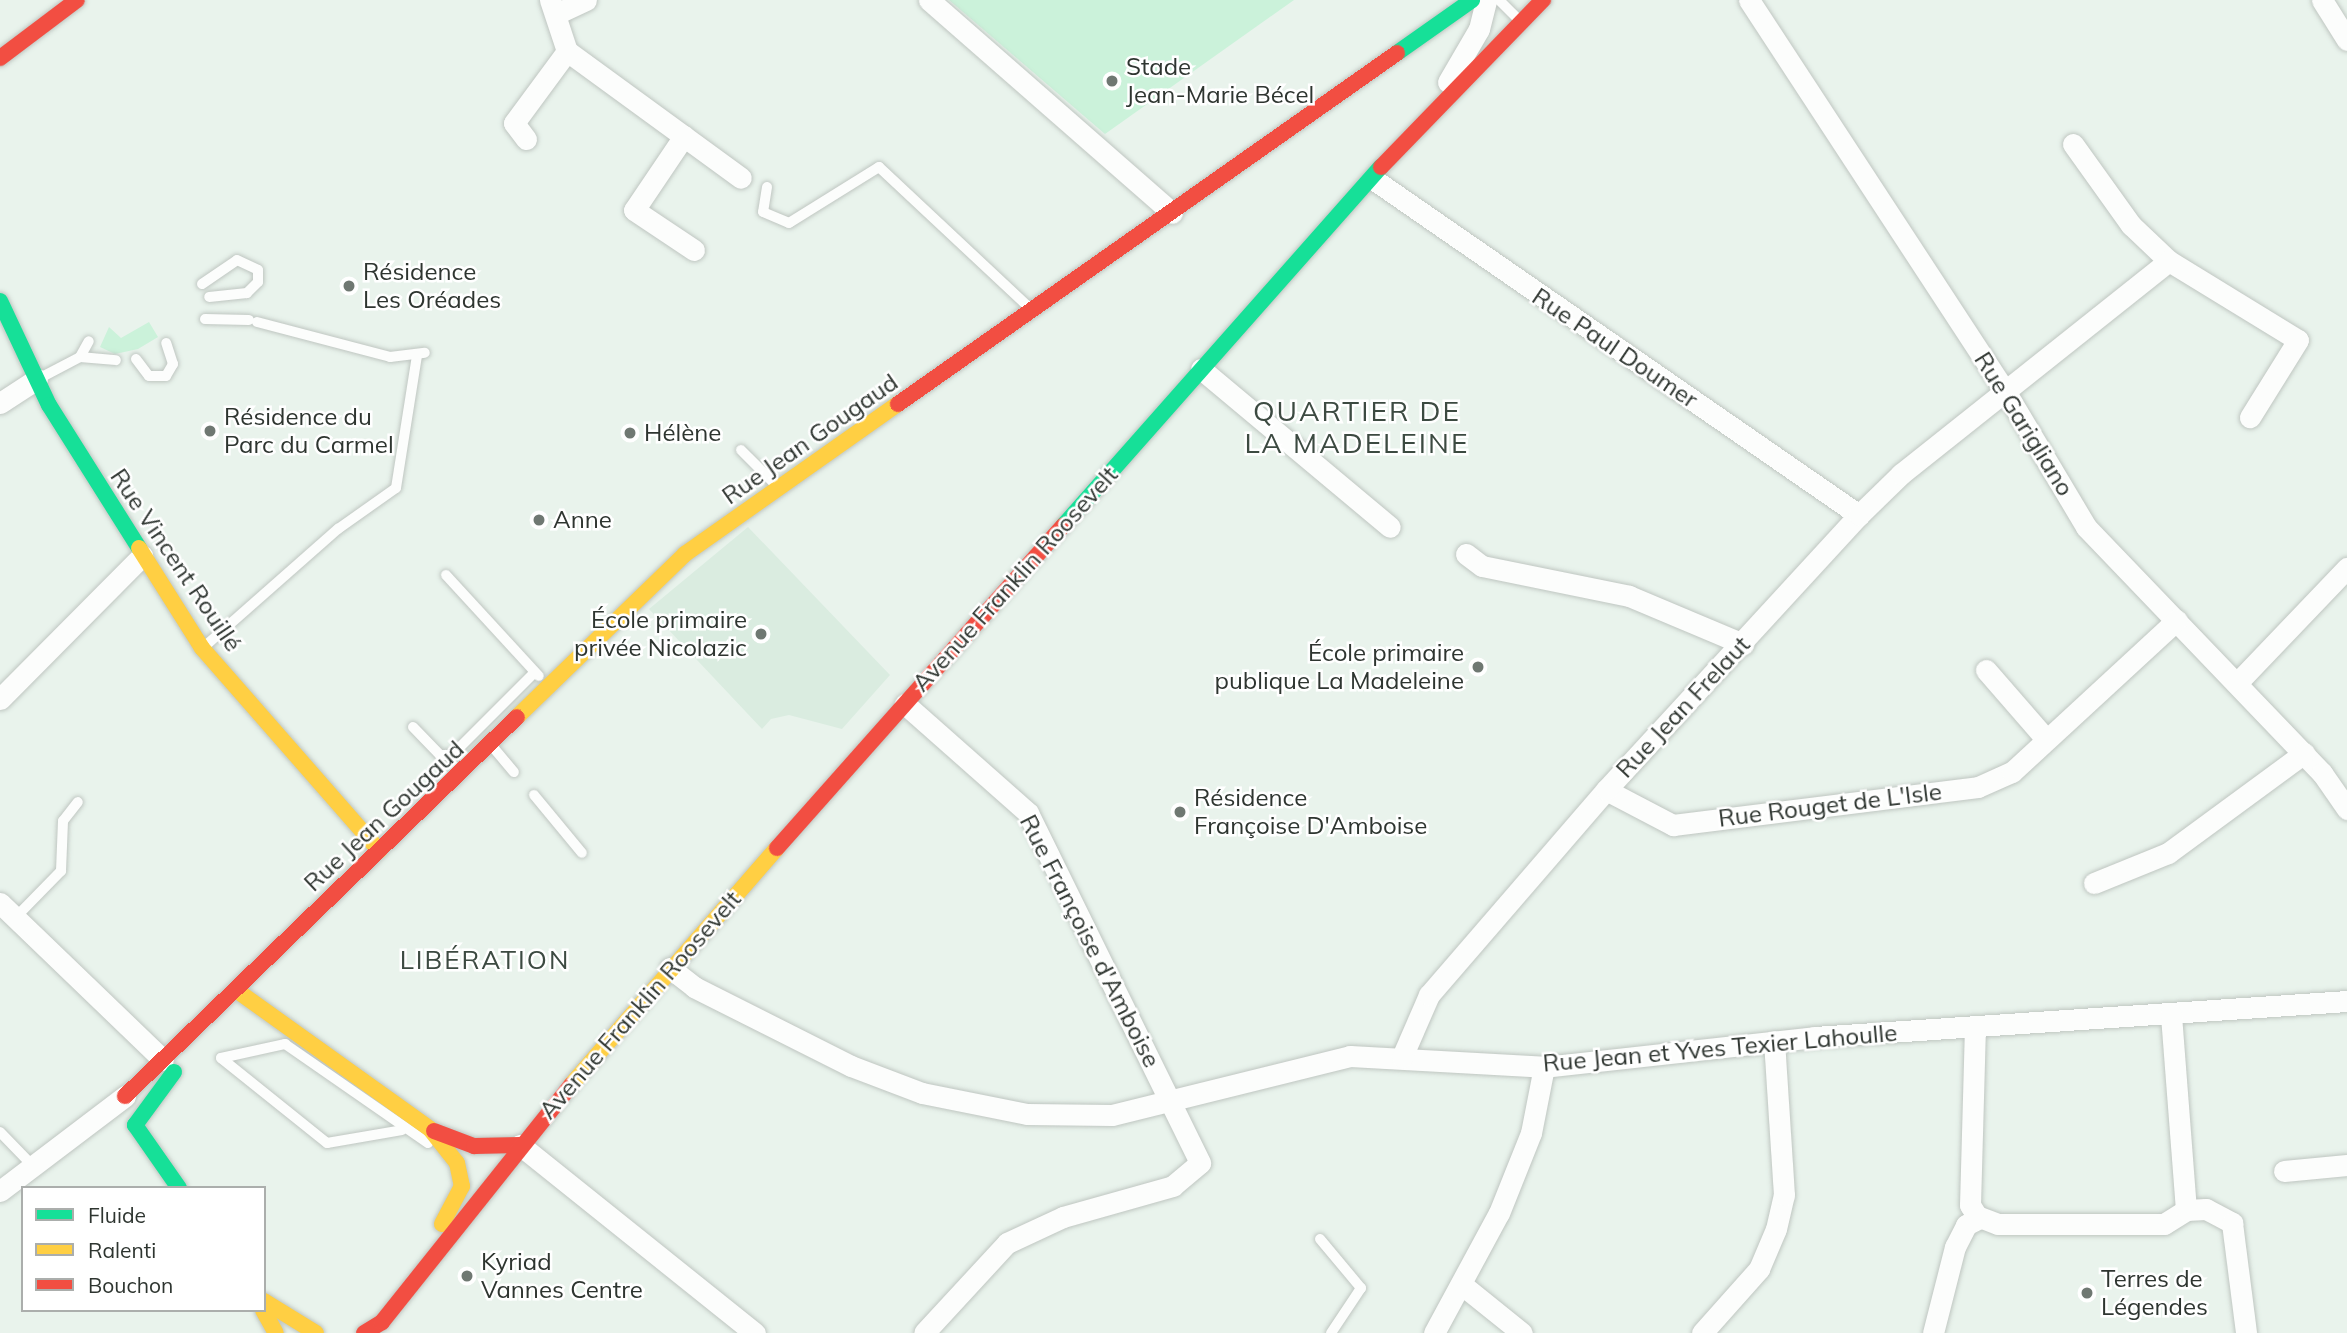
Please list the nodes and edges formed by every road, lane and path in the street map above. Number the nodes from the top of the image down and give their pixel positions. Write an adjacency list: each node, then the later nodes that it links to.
1 (77, 0): 14 (main road)
2 (586, 0): 10 (street)
3 (929, 0): 22 (street)
4 (1472, 0): 22 (main road, Rue Jean Gougaud)
5 (1486, 0): 15 (street, Avenue Franklin Roosevelt)
6 (1499, 0): 11 (lane)
7 (1544, 0): 11 (main road)
8 (1749, 0): 37 (street, Rue Garigliano)
9 (2322, 0): 12 (street)
10 (553, 7): 13 (street)
11 (1519, 20): 15 (main road)
12 (2347, 40)
13 (567, 51): 16 (street); 17 (street)
14 (0, 58)
15 (1431, 111): 20 (main road, Avenue Franklin Roosevelt)
16 (684, 136): 19 (street); 23 (street)
17 (526, 139)
18 (2073, 144): 24 (street)
19 (741, 178)
20 (1373, 179): 35 (main road, Avenue Franklin Roosevelt); 42 (street, Rue Paul Doumer)
21 (767, 187): 28 (lane)
22 (1172, 212): 28 (main road, Rue Jean Gougaud)
23 (694, 250)
24 (2169, 261): 37 (street, Rue Jean Frelaut); 39 (street)
25 (202, 284): 26 (lane)
26 (209, 297)
27 (0, 301): 36 (main road, Rue Vincent Rouillé)
28 (1033, 311): 41 (main road, Rue Jean Gougaud)
29 (205, 319): 50 (lane)
30 (89, 341): 32 (lane)
31 (166, 343): 33 (lane)
32 (80, 357): 34 (lane); 36 (lane)
33 (136, 359)
34 (116, 360)
35 (1200, 369): 43 (street); 56 (main road, Avenue Franklin Roosevelt)
36 (37, 379): 38 (street); 45 (main road, Rue Vincent Rouillé)
37 (2005, 391): 42 (street, Rue Jean Frelaut); 48 (street, Rue Garigliano)
38 (0, 403)
39 (2250, 416)
40 (741, 450): 41 (lane)
41 (779, 488): 54 (main road, Rue Jean Gougaud)
42 (1859, 515): 49 (street, Rue Jean Frelaut)
43 (1390, 527)
44 (1466, 554): 49 (street)
45 (142, 556): 50 (main road, Rue Vincent Rouillé); 55 (street)
46 (2347, 568): 53 (street)
47 (446, 575): 52 (lane)
48 (2177, 620): 53 (street, Rue Garigliano); 58 (street, Rue Rouget de L'Isle)
49 (1743, 644): 62 (street, Rue Jean Frelaut)
50 (202, 648): 66 (main road, Rue Vincent Rouillé)
51 (1986, 670): 58 (street)
52 (535, 672): 54 (lane); 57 (lane)
53 (2238, 682): 60 (street, Rue Garigliano)
54 (551, 688): 59 (main road, Rue Jean Gougaud)
55 (0, 699)
56 (905, 704): 70 (main road, Avenue Franklin Roosevelt); 81 (street, Rue Françoise d'Amboise)
57 (413, 727)
58 (2046, 739): 62 (street, Rue Rouget de L'Isle)
59 (492, 746): 61 (lane); 66 (main road, Rue Jean Gougaud)
60 (2304, 753): 65 (street, Rue Garigliano); 68 (street)
61 (514, 772)
62 (1606, 789): 77 (street, Rue Jean Frelaut)
63 (534, 795): 67 (lane)
64 (78, 802): 69 (lane)
65 (2347, 809)
66 (379, 850): 71 (main road, Rue Jean Gougaud)
67 (582, 853)
68 (2094, 883)
69 (8, 910): 78 (street)
70 (670, 968): 81 (street, Rue Jean et Yves Texier Lahoulle); 86 (main road, Avenue Franklin Roosevelt)
71 (236, 990): 75 (main road, Rue Jean Gougaud); 83 (main road)
72 (2347, 1000): 73 (street, Rue Jean et Yves Texier Lahoulle)
73 (2171, 1014): 74 (street, Rue Jean et Yves Texier Lahoulle); 93 (street)
74 (1975, 1026): 76 (street, Rue Jean et Yves Texier Lahoulle); 94 (street)
75 (196, 1032): 78 (main road); 82 (main road)
76 (1774, 1041): 79 (street, Rue Jean et Yves Texier Lahoulle); 107 (street)
77 (1402, 1057): 79 (street, Rue Jean et Yves Texier Lahoulle); 81 (street, Rue Jean et Yves Texier Lahoulle)
78 (163, 1060): 80 (main road)
79 (1544, 1067): 96 (street)
80 (125, 1096): 82 (lane); 89 (street)
81 (1173, 1101): 103 (street, Rue Françoise d'Amboise)
82 (135, 1125): 91 (main road)
83 (430, 1129): 86 (main road); 87 (main road)
84 (402, 1130): 84 (lane); 87 (lane)
85 (0, 1132): 89 (lane)
86 (520, 1145): 99 (main road, Avenue Franklin Roosevelt); 102 (street)
87 (447, 1150): 99 (main road)
88 (2347, 1165): 90 (street)
89 (33, 1166): 92 (street)
90 (2284, 1171)
91 (178, 1186)
92 (0, 1191)
93 (2186, 1209): 94 (street); 109 (street)
94 (1980, 1218): 108 (street)
95 (1320, 1239): 104 (lane)
96 (1461, 1284): 105 (street); 106 (street)
97 (266, 1302): 101 (main road)
98 (264, 1312): 100 (main road)
99 (372, 1330)
100 (276, 1333)
101 (316, 1333)
102 (755, 1333)
103 (924, 1333)
104 (1331, 1333)
105 (1434, 1333)
106 (1522, 1333)
107 (1702, 1333)
108 (1933, 1333)
109 (2246, 1333)

